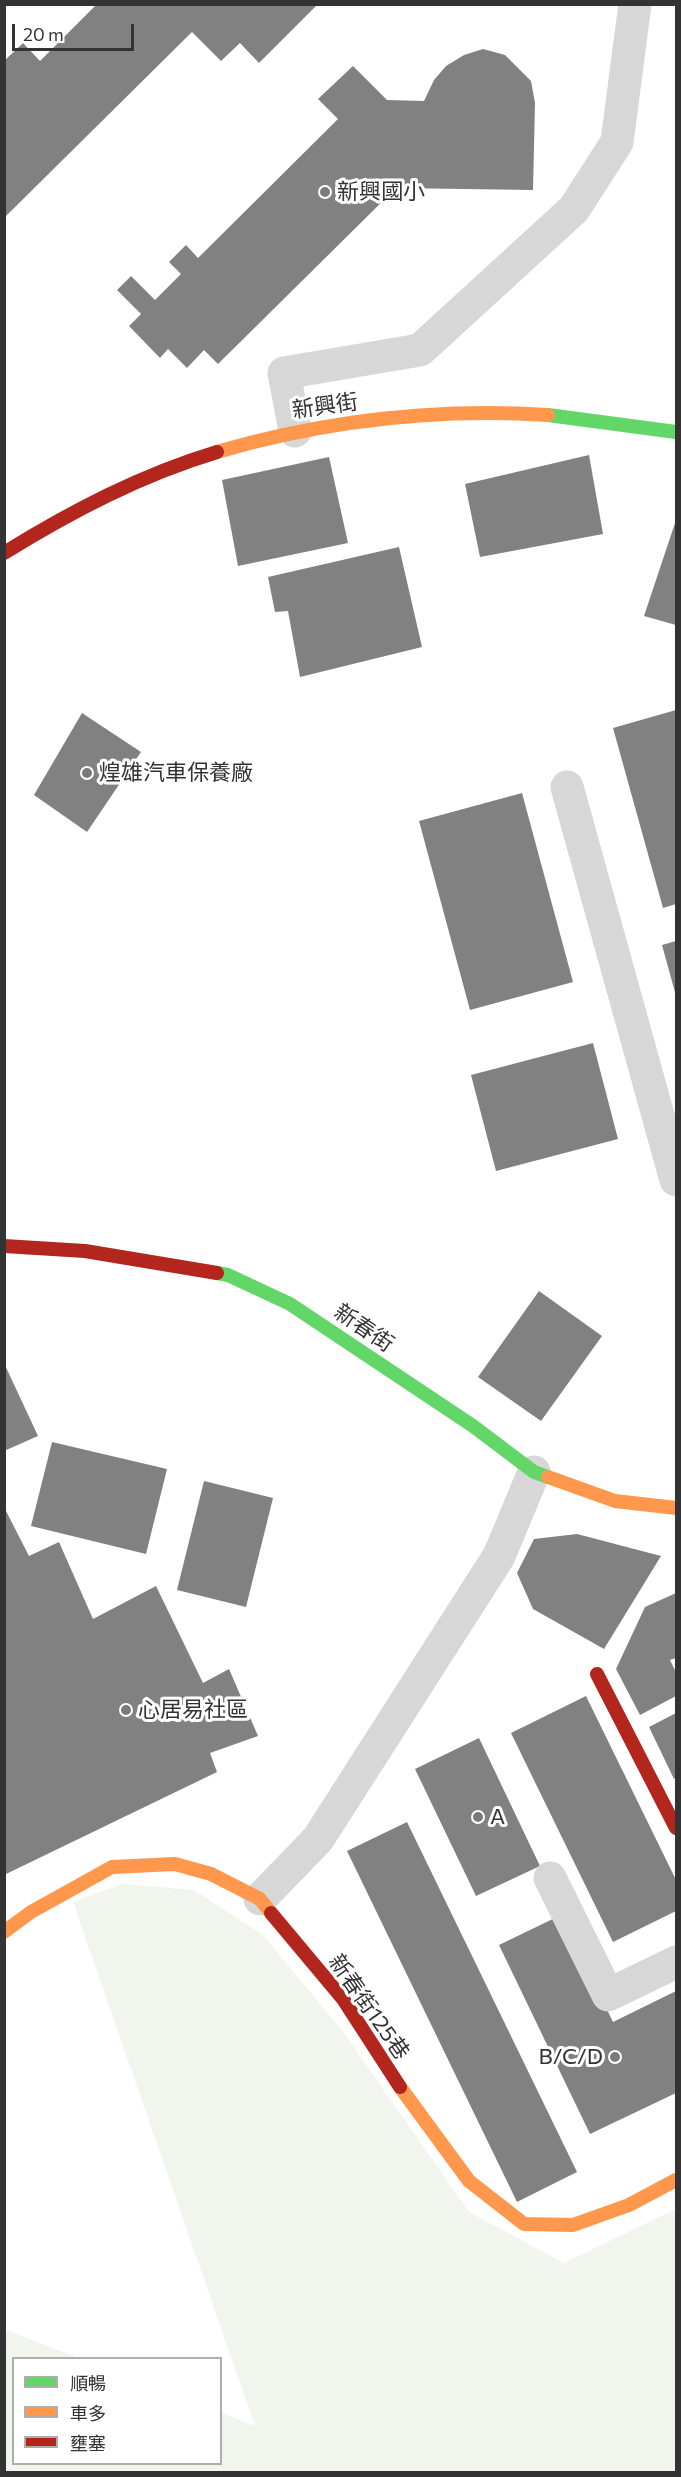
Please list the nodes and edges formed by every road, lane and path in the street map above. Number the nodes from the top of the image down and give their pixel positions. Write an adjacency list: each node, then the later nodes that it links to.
1 (635, 4): 2 (street)
2 (295, 431): 3 (street, 新興街); 4 (street, 新興街)
3 (676, 432)
4 (4, 553)
5 (567, 787): 6 (street)
6 (676, 1180)
7 (4, 1246): 8 (street, 新春街)
8 (534, 1472): 9 (street, 新春街); 13 (street)
9 (676, 1508)
10 (597, 1674): 11 (street)
11 (672, 1810)
12 (550, 1878): 15 (street)
13 (260, 1899): 14 (street, 新春街125巷); 16 (street, 新春街125巷)
14 (4, 1932)
15 (676, 1962)
16 (676, 2180)

